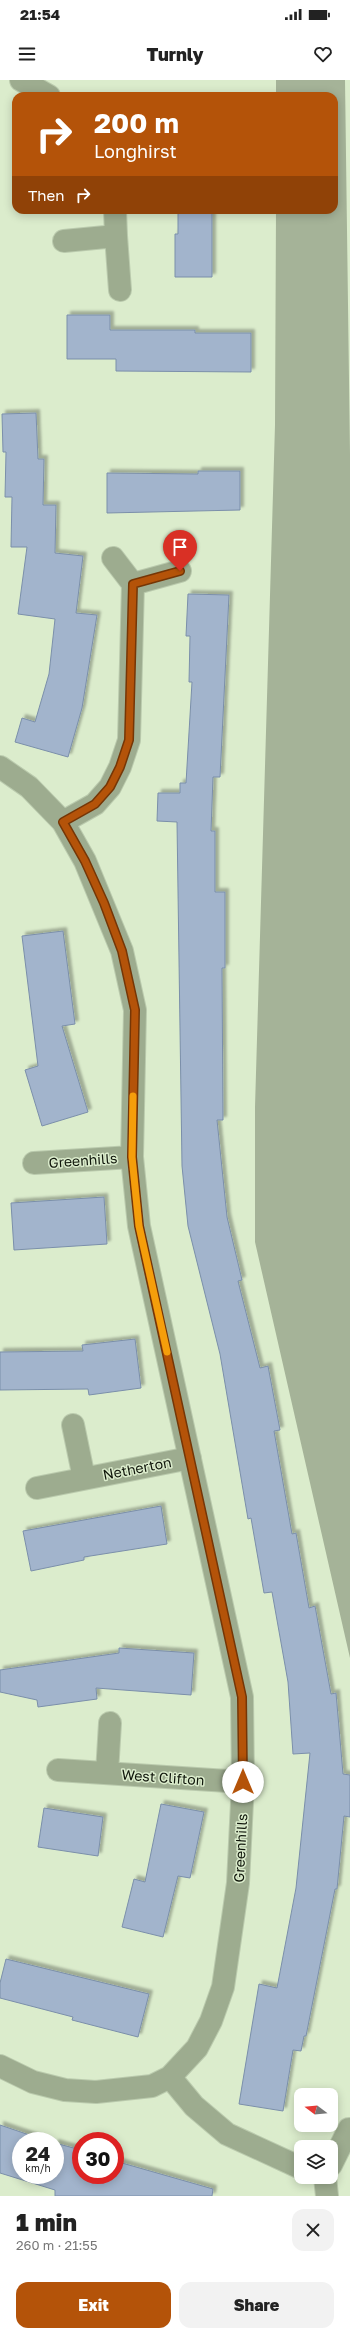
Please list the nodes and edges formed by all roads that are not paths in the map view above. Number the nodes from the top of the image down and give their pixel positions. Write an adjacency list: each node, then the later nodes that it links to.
1 (22, 80): 2 (street)
2 (42, 92)
3 (115, 214): 4 (street)
4 (116, 236): 5 (street); 6 (street)
5 (64, 241)
6 (120, 290)
7 (113, 558): 9 (street)
8 (180, 571): 9 (street)
9 (133, 584): 11 (street)
10 (0, 767): 11 (street, Greenhills)
11 (63, 822): 12 (street, Greenhills)
12 (132, 1157): 13 (street, Greenhills); 15 (street, Greenhills)
13 (34, 1163)
14 (73, 1425): 16 (street, Netherton)
15 (190, 1458): 16 (street, Netherton); 21 (street, Greenhills)
16 (84, 1478): 17 (street, Netherton)
17 (37, 1488)
18 (110, 1723): 20 (street, West Clifton)
19 (58, 1770): 20 (street, West Clifton)
20 (107, 1773): 21 (street, West Clifton)
21 (243, 1782): 23 (street, Greenhills)
22 (0, 2066): 23 (street, Greenhills)
23 (170, 2077): 26 (street)
24 (349, 2129): 25 (street)
25 (338, 2153)
26 (294, 2165)

